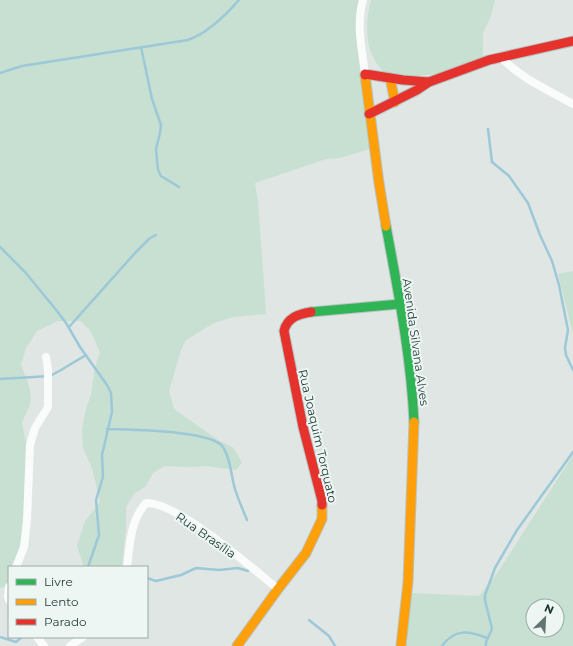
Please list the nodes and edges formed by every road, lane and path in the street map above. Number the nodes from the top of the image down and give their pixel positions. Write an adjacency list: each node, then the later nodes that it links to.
1 (363, 0): 4 (street)
2 (573, 41): 3 (street)
3 (501, 57): 6 (street); 8 (street)
4 (365, 74): 5 (street); 9 (street, Avenida Silvana Alves)
5 (390, 78): 6 (street); 7 (street)
6 (429, 82): 7 (street)
7 (395, 102): 9 (street)
8 (573, 104)
9 (369, 114): 10 (street, Avenida Silvana Alves)
10 (400, 304): 14 (street, Rua Joaquim Torquato); 20 (street, Avenida Silvana Alves)
11 (46, 357): 12 (street)
12 (16, 566)
13 (127, 566): 14 (street, Rua Brasília)
14 (278, 589): 19 (street, Rua Joaquim Torquato)
15 (38, 638): 17 (street)
16 (82, 638): 18 (street)
17 (44, 646)
18 (70, 646)
19 (237, 646)
20 (401, 646)

